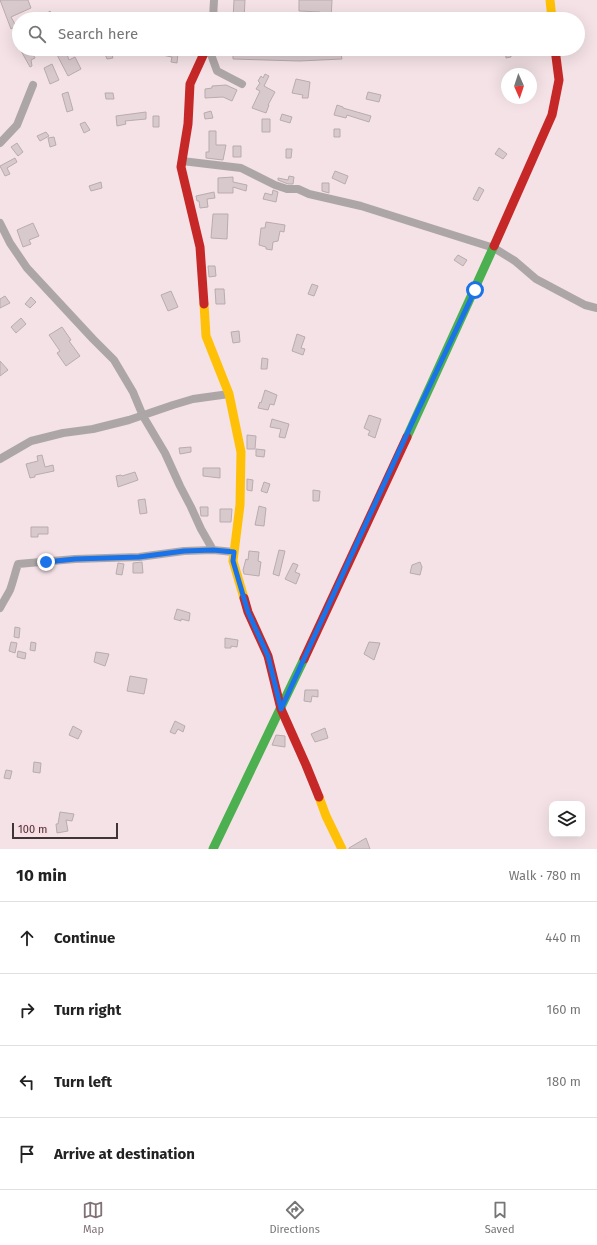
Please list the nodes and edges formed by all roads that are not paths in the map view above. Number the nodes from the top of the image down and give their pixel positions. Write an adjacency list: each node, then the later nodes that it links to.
1 (214, 0): 3 (street)
2 (550, 0): 4 (street)
3 (213, 12)
4 (551, 12)
5 (203, 56): 11 (street)
6 (212, 56): 8 (street)
7 (557, 56): 13 (street)
8 (242, 84)
9 (33, 85): 10 (street)
10 (0, 143)
11 (182, 162): 13 (street); 15 (street)
12 (0, 223): 16 (street)
13 (494, 248): 14 (street); 21 (street)
14 (597, 308)
15 (229, 394): 16 (street); 19 (street)
16 (143, 416): 17 (street); 18 (street)
17 (0, 460)
18 (213, 550): 19 (street); 20 (street)
19 (234, 552): 21 (street)
20 (0, 608)
21 (281, 709): 22 (street); 23 (street)
22 (213, 849)
23 (342, 849)

